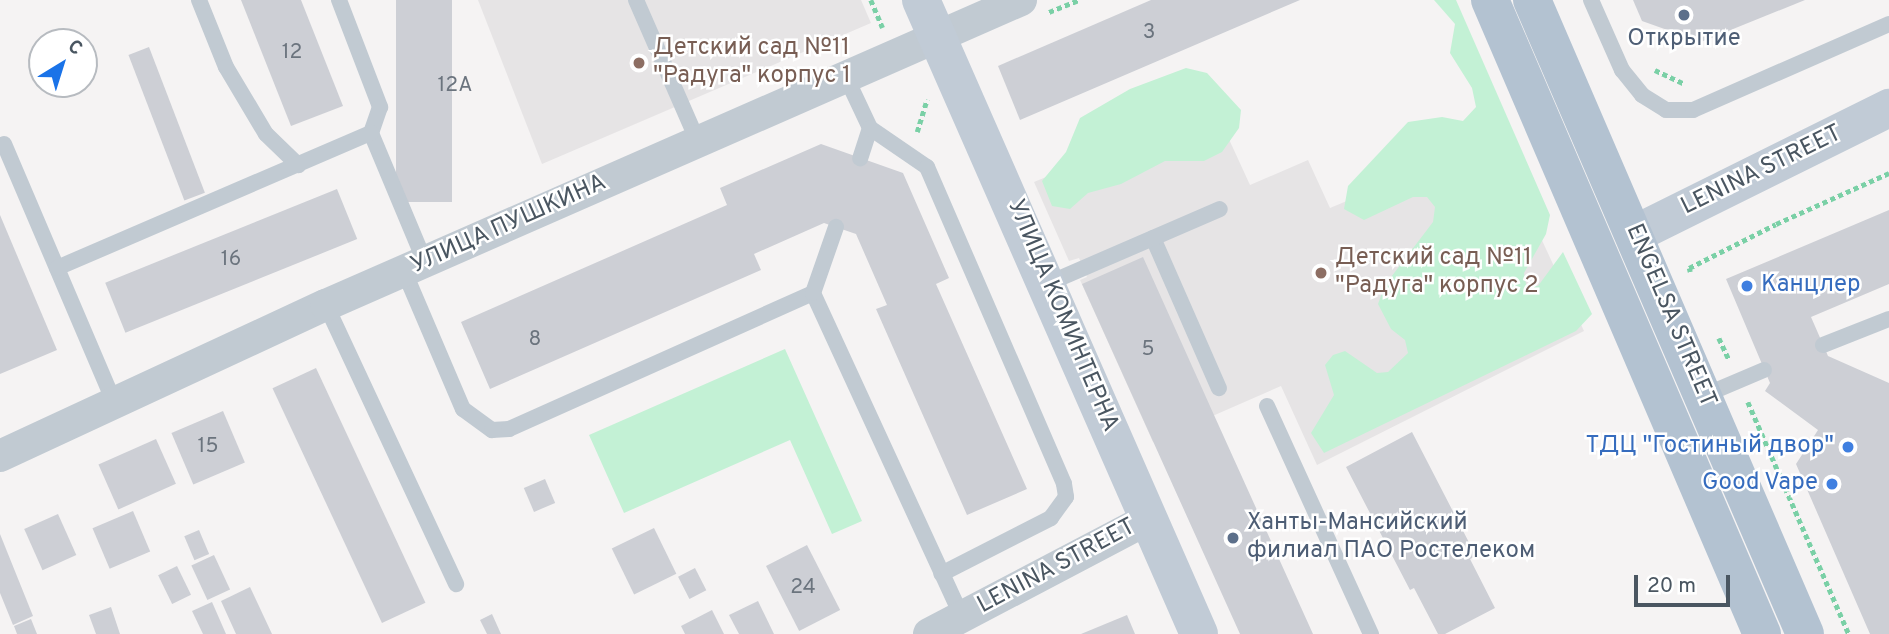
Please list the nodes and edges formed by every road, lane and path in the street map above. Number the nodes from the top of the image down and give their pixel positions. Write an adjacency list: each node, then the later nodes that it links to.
1 (199, 0): 22 (lane)
2 (339, 0): 18 (lane)
3 (636, 0): 19 (lane)
4 (871, 0): 11 (path)
5 (921, 0): 12 (street, УЛИЦА КОМИНТЕРНА)
6 (1021, 0): 12 (street, УЛИЦА ПУШКИНА)
7 (1490, 0): 28 (main road, ENGELSA STREET)
8 (1532, 0): 26 (main road, ENGELSA STREET)
9 (1591, 0): 10 (lane)
10 (1889, 24)
11 (892, 28)
12 (937, 37): 14 (street, УЛИЦА ПУШКИНА); 32 (street, УЛИЦА КОМИНТЕРНА)
13 (1648, 64): 15 (path)
14 (846, 77): 17 (lane); 19 (street, УЛИЦА ПУШКИНА)
15 (1698, 84)
16 (1889, 108): 26 (street, LENINA STREET)
17 (870, 128): 21 (lane); 47 (lane)
18 (371, 134): 22 (lane); 29 (lane)
19 (698, 142): 29 (street, УЛИЦА ПУШКИНА)
20 (4, 144): 30 (lane)
21 (860, 158)
22 (298, 165): 30 (lane)
23 (1889, 173): 31 (path)
24 (1220, 209): 27 (lane)
25 (836, 227): 33 (lane)
26 (1634, 233): 28 (main road); 40 (main road, ENGELSA STREET)
27 (1153, 238): 32 (lane); 39 (lane)
28 (1600, 251): 53 (main road, ENGELSA STREET)
29 (414, 267): 33 (lane); 34 (street, УЛИЦА ПУШКИНА)
30 (57, 268): 41 (lane)
31 (1694, 281)
32 (1049, 283): 46 (street, УЛИЦА КОМИНТЕРНА)
33 (813, 293): 47 (lane)
34 (326, 305): 41 (street, УЛИЦА ПУШКИНА); 48 (lane)
35 (1889, 319): 37 (lane)
36 (1716, 331): 40 (path)
37 (1823, 345)
38 (1763, 370): 40 (lane)
39 (1219, 388)
40 (1722, 388): 54 (main road, ENGELSA STREET); 55 (path)
41 (114, 402): 44 (street, УЛИЦА ПУШКИНА)
42 (1267, 406): 52 (lane)
43 (0, 439): 44 (street)
44 (35, 439): 45 (street, УЛИЦА ПУШКИНА)
45 (0, 456)
46 (1148, 519): 49 (street, LENINA STREET); 51 (street, УЛИЦА КОМИНТЕРНА)
47 (941, 574): 49 (lane)
48 (456, 584)
49 (962, 617): 50 (street, LENINA STREET)
50 (929, 634)
51 (1199, 634)
52 (1371, 634)
53 (1762, 634)
54 (1805, 634)
55 (1849, 634)

